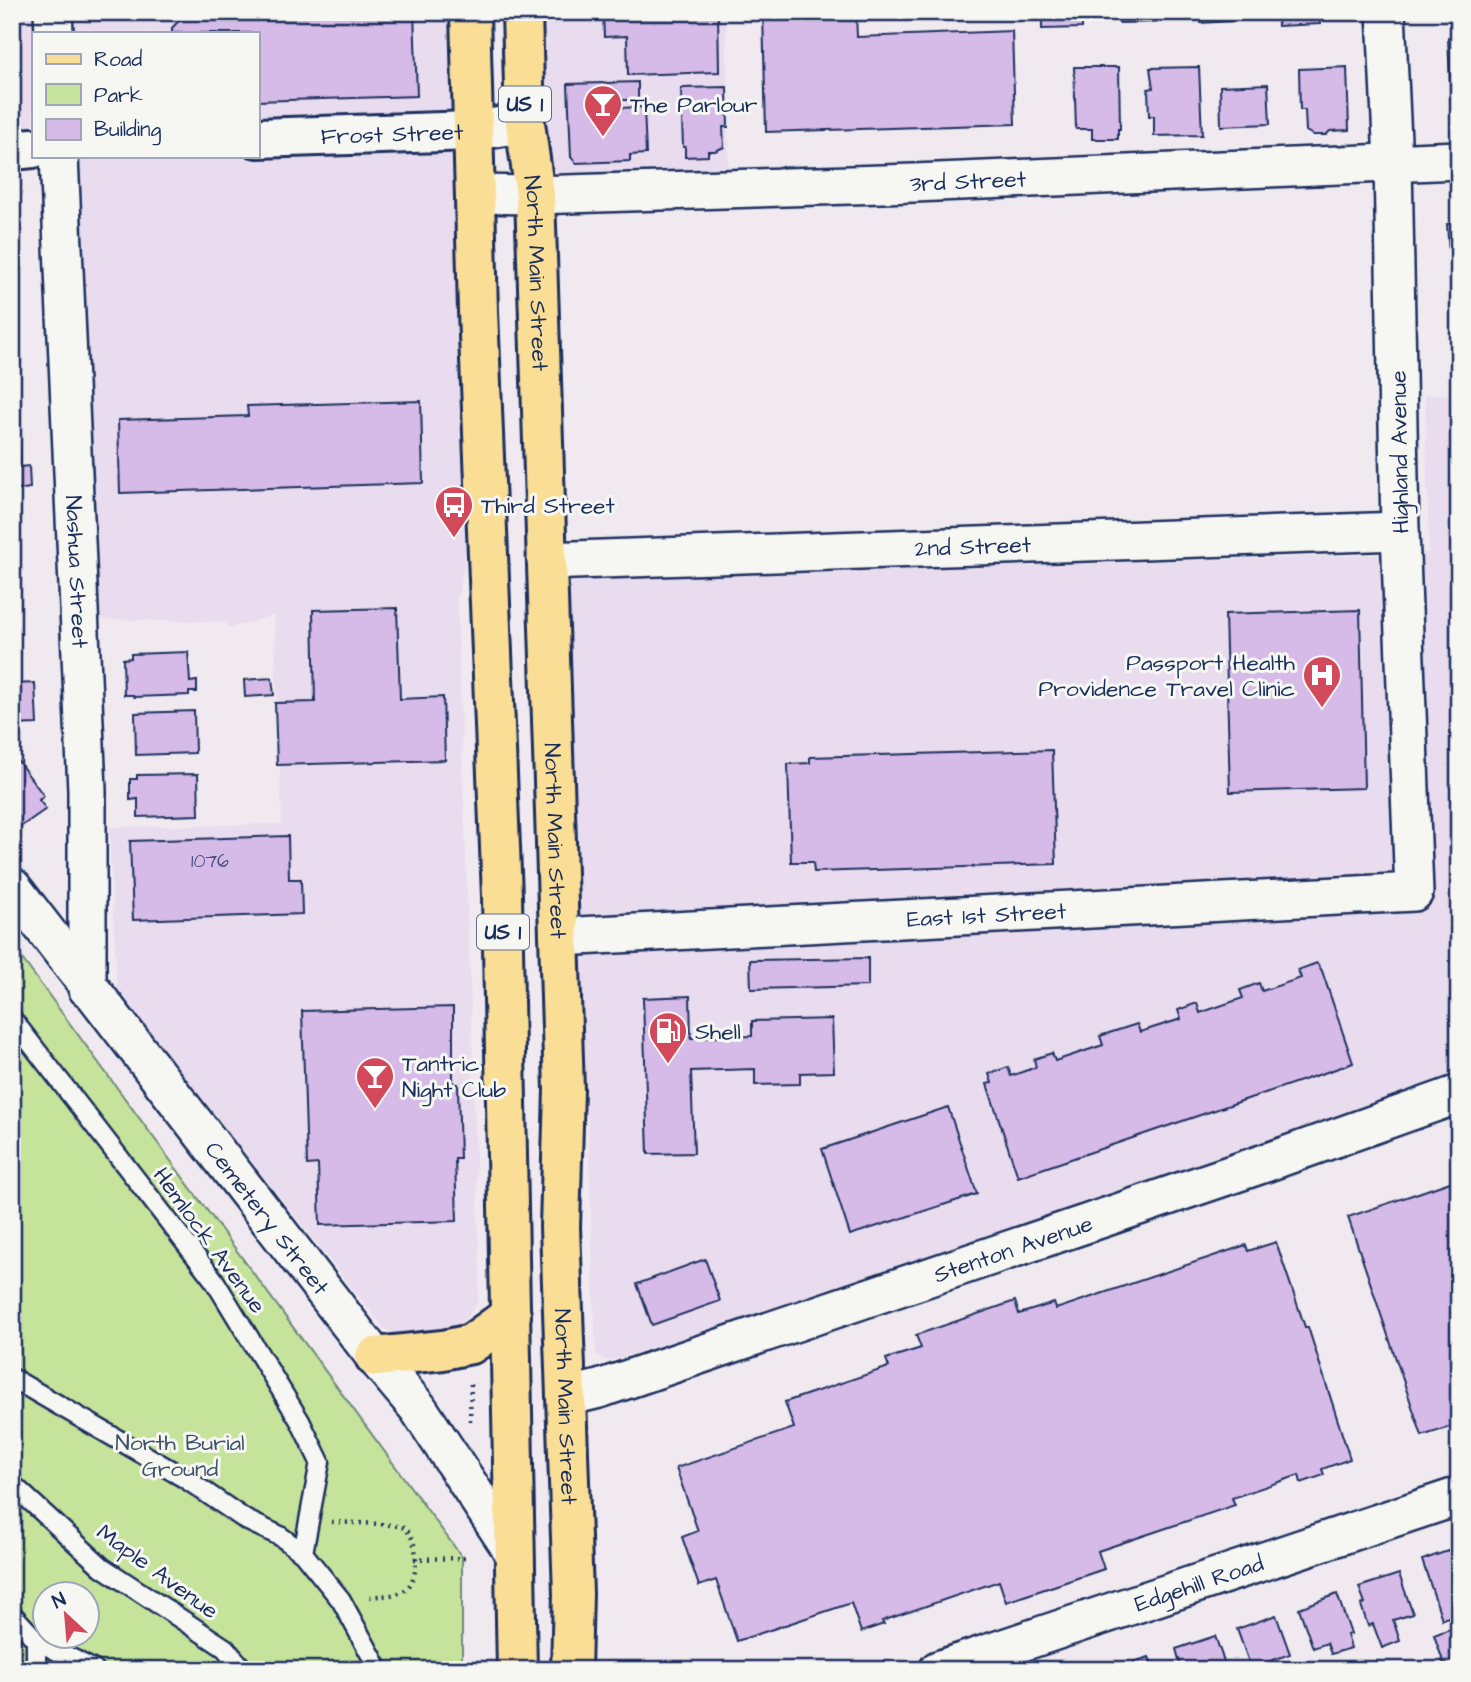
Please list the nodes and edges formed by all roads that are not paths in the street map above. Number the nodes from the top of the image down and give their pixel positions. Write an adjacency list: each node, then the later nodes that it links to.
1 (53, 12): 5 (street)
2 (470, 12): 7 (main road, US 1)
3 (522, 12): 6 (main road, North Main Street / US 1)
4 (1386, 12): 13 (street, Highland Avenue)
5 (54, 32)
6 (525, 123): 7 (street, Frost Street); 15 (main road, North Main Street / US 1)
7 (473, 131): 8 (street, Frost Street); 14 (main road, US 1)
8 (259, 138)
9 (32, 148): 10 (street)
10 (12, 150)
11 (59, 158): 21 (street, Nashua Street)
12 (1459, 160): 13 (street, 3rd Street)
13 (1393, 162): 15 (street, 3rd Street); 16 (street, Highland Avenue)
14 (476, 194): 15 (street, 3rd Street); 23 (main road, US 1)
15 (535, 195): 17 (main road, North Main Street / US 1)
16 (1400, 531): 17 (street, 2nd Street); 19 (street, Highland Avenue)
17 (546, 561): 20 (main road, North Main Street / US 1)
18 (12, 887): 21 (street, Cemetery Street)
19 (1414, 892): 20 (street, East 1st Street)
20 (560, 937): 24 (main road, North Main Street / US 1)
21 (88, 988): 27 (street, Cemetery Street)
22 (12, 1020): 32 (lane, Hemlock Avenue)
23 (506, 1086): 24 (main road); 26 (main road, US 1)
24 (564, 1090): 29 (main road, North Main Street / US 1)
25 (1459, 1094): 29 (street, Stenton Avenue)
26 (511, 1315): 27 (main road); 33 (main road, US 1)
27 (375, 1357): 33 (street, Cemetery Street)
28 (12, 1378): 32 (lane)
29 (566, 1397): 43 (main road, North Main Street / US 1)
30 (12, 1484): 40 (lane, Maple Avenue)
31 (1459, 1496): 44 (street, Edgehill Road)
32 (303, 1553): 41 (lane)
33 (514, 1553): 42 (main road, US 1)
34 (12, 1614): 35 (lane)
35 (32, 1636)
36 (36, 1650): 38 (lane)
37 (55, 1650): 39 (lane)
38 (36, 1670)
39 (94, 1670)
40 (244, 1670)
41 (379, 1670)
42 (517, 1670)
43 (571, 1670)
44 (937, 1670)

